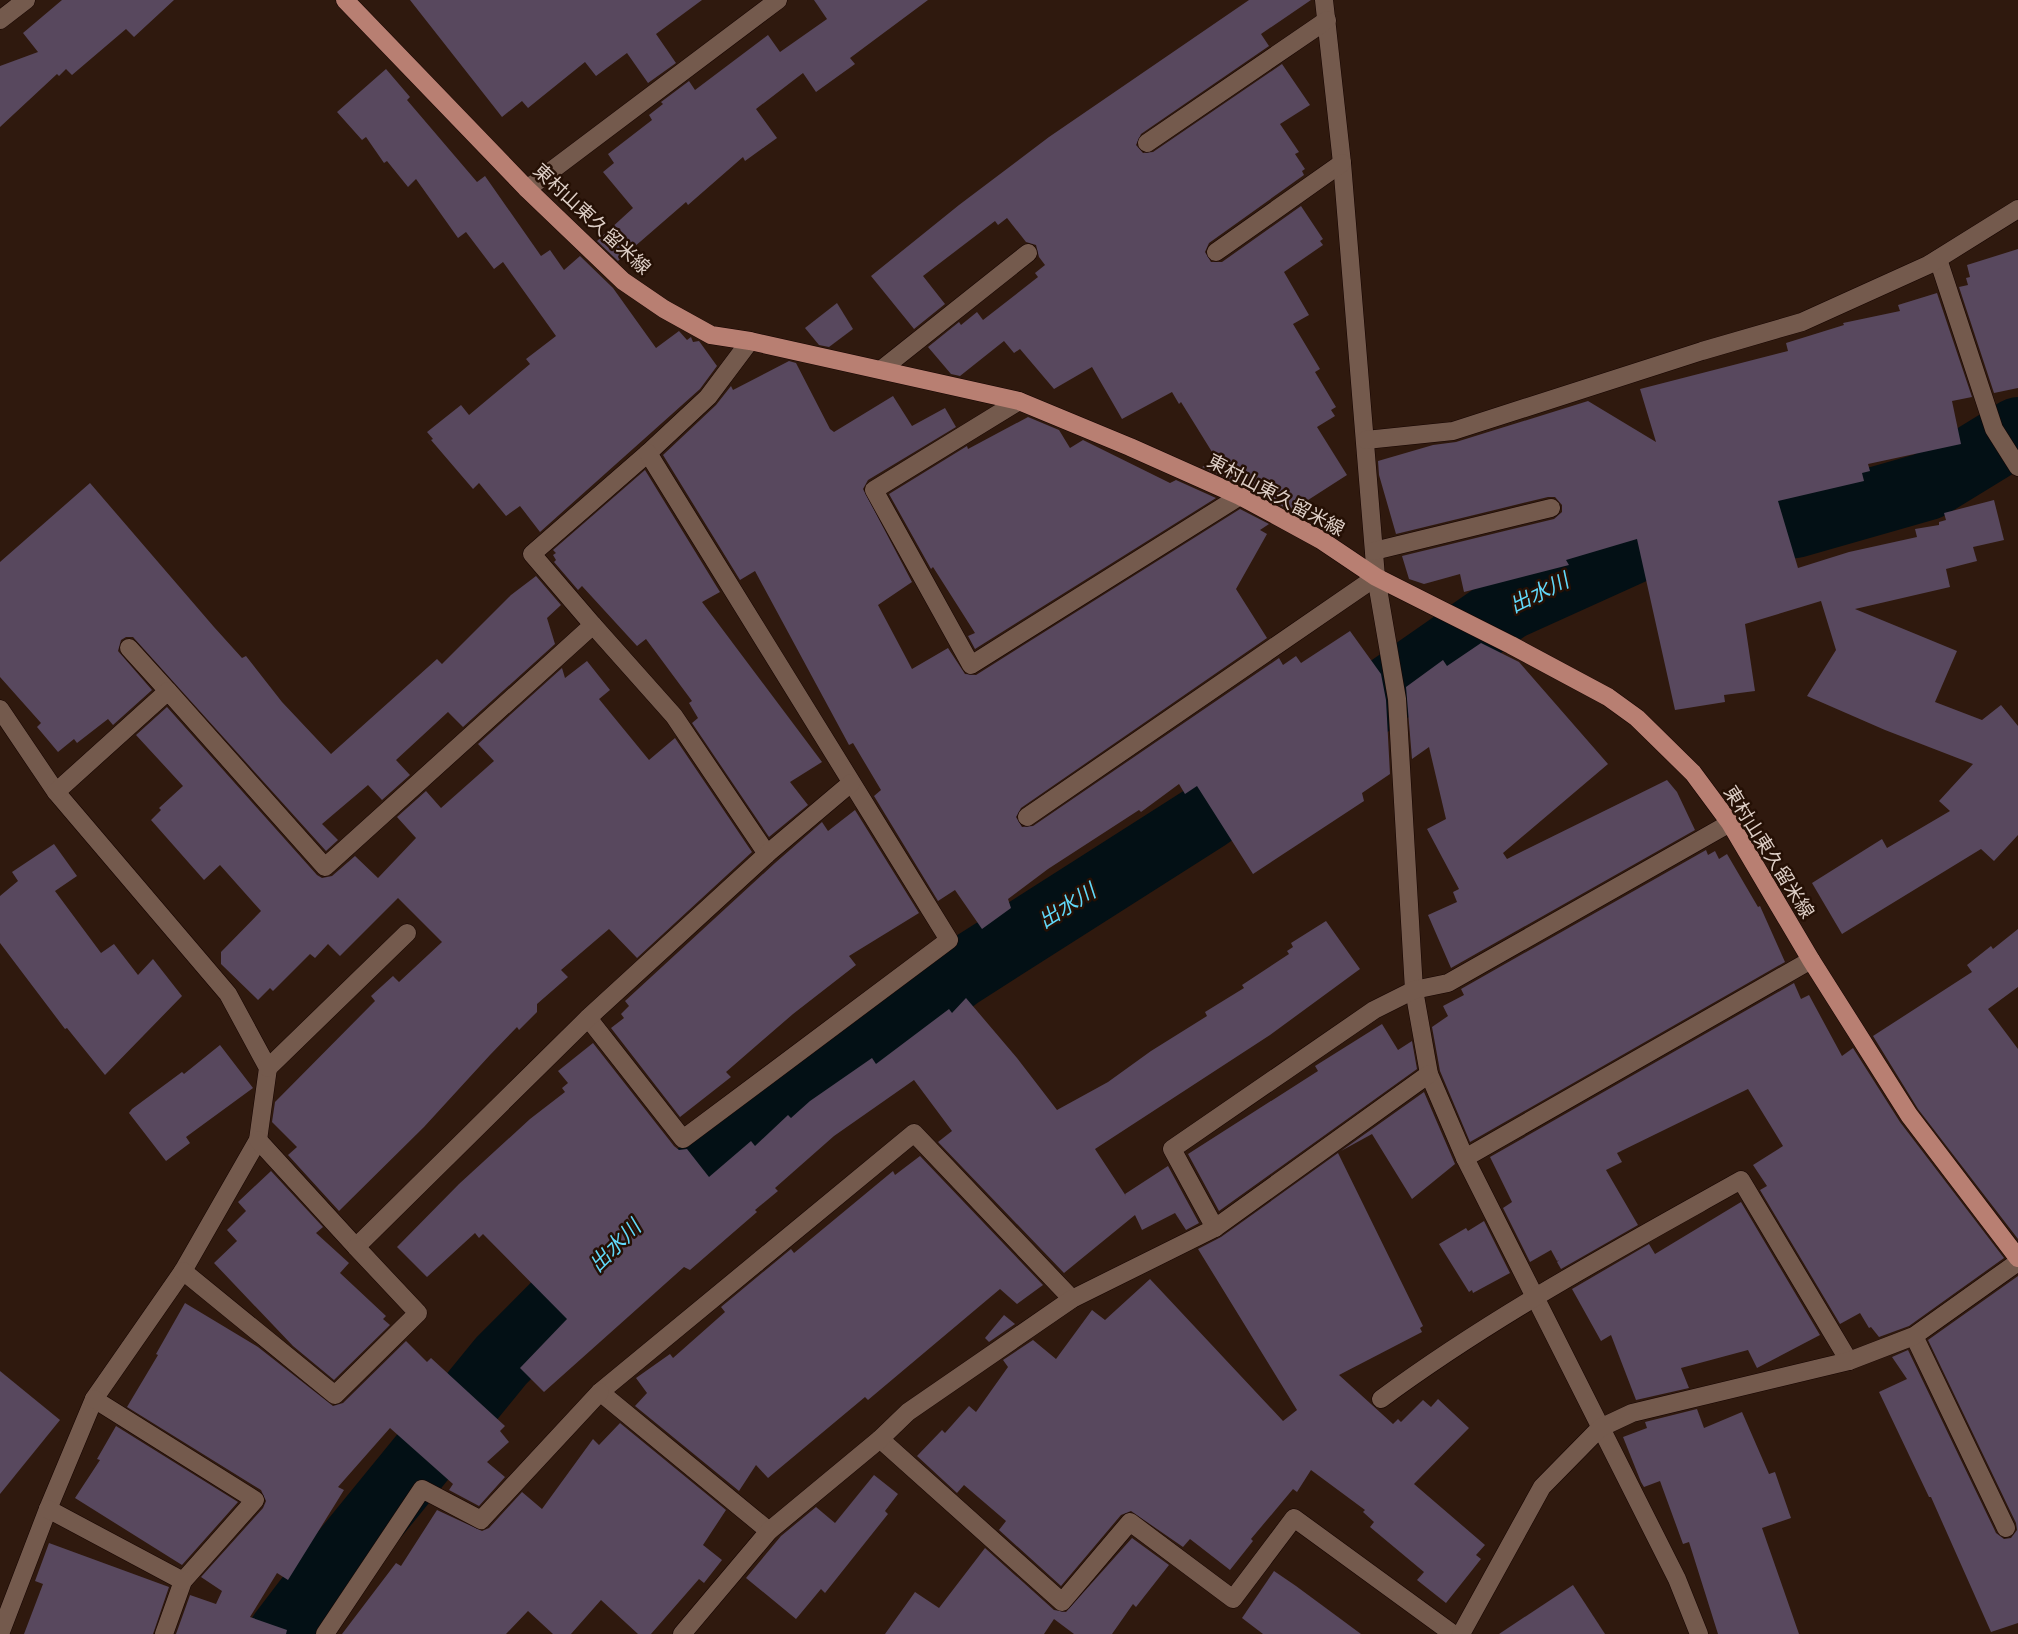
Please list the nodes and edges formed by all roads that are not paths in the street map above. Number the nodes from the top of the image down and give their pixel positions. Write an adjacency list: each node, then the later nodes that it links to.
1 (26, 0): 5 (street)
2 (345, 0): 9 (main road, 東村山東久留米線)
3 (778, 0): 9 (street)
4 (1324, 0): 6 (street)
5 (0, 20)
6 (1327, 20): 7 (street); 8 (street)
7 (1147, 143)
8 (1342, 163): 11 (street); 17 (street)
9 (527, 189): 14 (main road, 東村山東久留米線)
10 (2018, 209): 13 (street)
11 (1216, 252)
12 (1028, 253): 15 (street)
13 (1938, 258): 17 (street); 19 (street)
14 (750, 341): 15 (main road, 東村山東久留米線); 18 (street)
15 (882, 369): 16 (main road, 東村山東久留米線)
16 (1019, 401): 20 (main road, 東村山東久留米線); 20 (street)
17 (1366, 440): 22 (street)
18 (648, 453): 24 (street); 28 (street)
19 (2018, 467)
20 (1240, 496): 23 (main road, 東村山東久留米線)
21 (1551, 508): 22 (street)
22 (1374, 551): 23 (street)
23 (1376, 577): 30 (street); 31 (main road, 東村山東久留米線); 35 (street)
24 (593, 625): 26 (street); 32 (street)
25 (129, 648): 26 (street)
26 (168, 691): 29 (street)
27 (0, 709): 29 (street)
28 (851, 783): 32 (street); 36 (street)
29 (56, 792): 37 (street)
30 (1027, 817)
31 (1730, 823): 34 (main road, 東村山東久留米線); 35 (street)
32 (767, 854): 36 (street)
33 (407, 933): 37 (street)
34 (1811, 960): 40 (street); 43 (main road, 東村山東久留米線)
35 (1414, 990): 38 (street); 41 (street)
36 (588, 1018): 42 (street)
37 (268, 1068): 39 (street)
38 (1429, 1074): 40 (street); 41 (street)
39 (258, 1140): 42 (street); 44 (street)
40 (1465, 1158): 45 (street)
41 (1215, 1228): 46 (street)
42 (356, 1247): 44 (street)
43 (2018, 1260): 47 (street)
44 (183, 1271): 50 (street)
45 (1535, 1296): 48 (street); 51 (street); 52 (street)
46 (1072, 1299): 49 (street); 53 (street)
47 (1914, 1336): 48 (street); 55 (street)
48 (1849, 1361): 52 (street)
49 (600, 1392): 56 (street); 60 (street)
50 (94, 1399): 54 (street); 57 (street)
51 (1381, 1399)
52 (1600, 1428): 63 (street); 64 (street)
53 (880, 1439): 56 (street); 62 (street)
54 (48, 1509): 57 (street); 58 (street)
55 (2007, 1528)
56 (769, 1531): 61 (street)
57 (183, 1581): 59 (street)
58 (0, 1634)
59 (164, 1634)
60 (325, 1634)
61 (681, 1634)
62 (1453, 1634)
63 (1461, 1634)
64 (1699, 1634)

